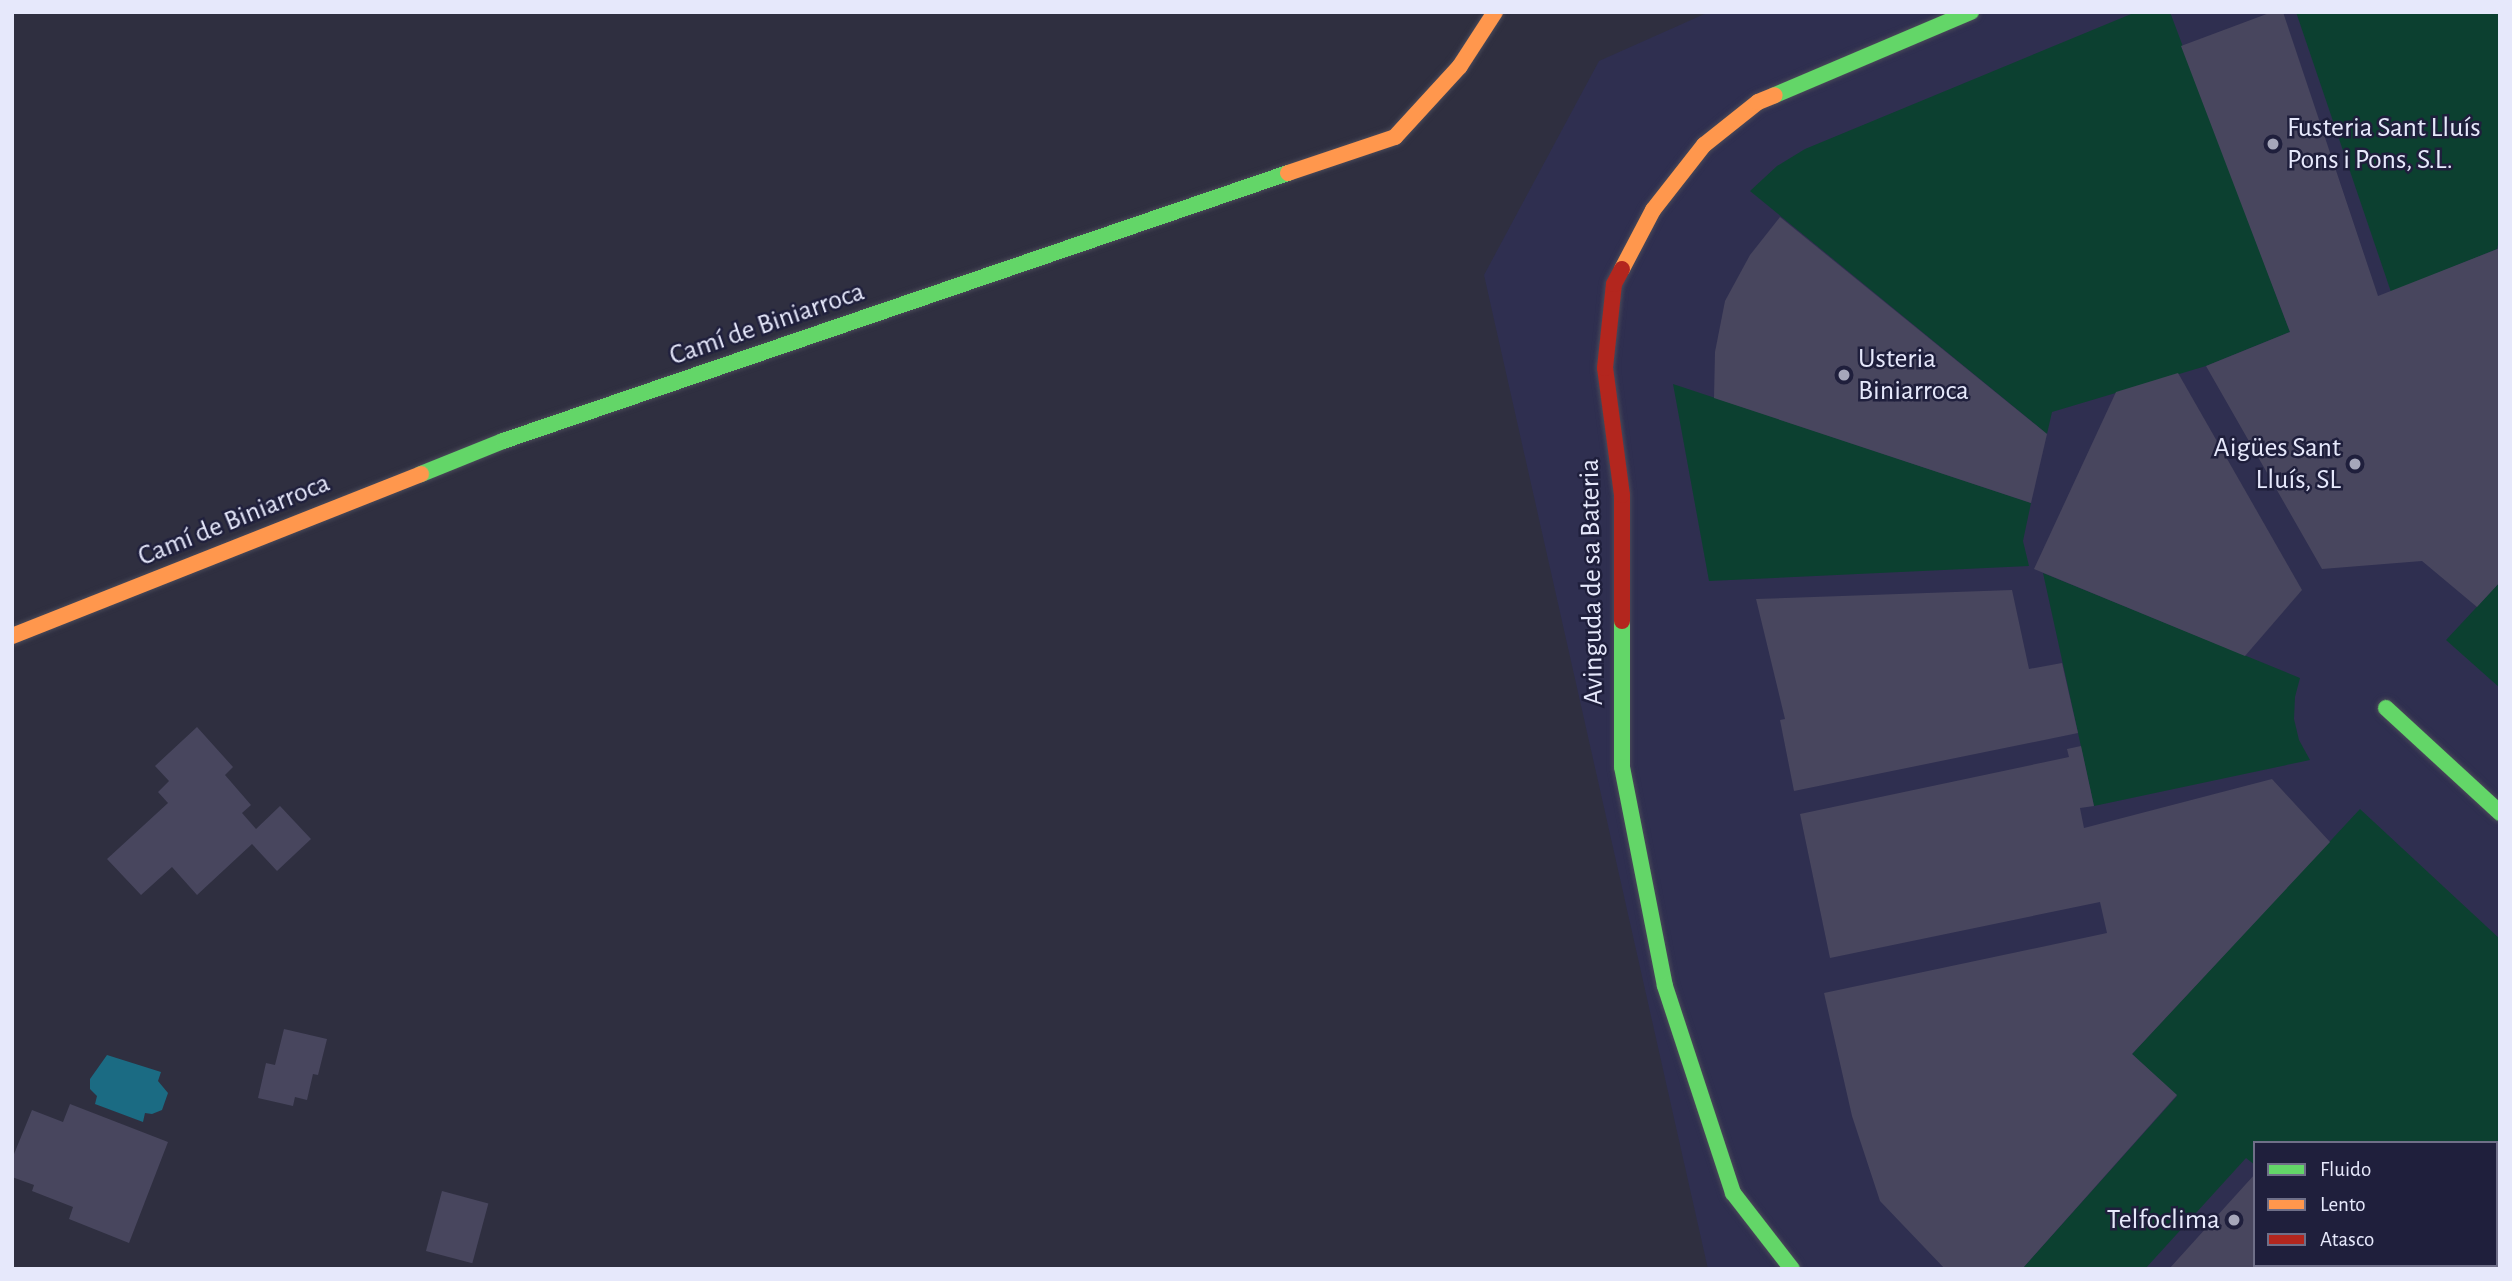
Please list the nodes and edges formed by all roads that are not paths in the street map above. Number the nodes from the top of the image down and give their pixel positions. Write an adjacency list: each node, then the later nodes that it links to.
1 (1495, 12): 3 (street, Camí de Biniarroca)
2 (1971, 12): 6 (street, Avinguda de sa Bateria)
3 (12, 636)
4 (2386, 708): 5 (street)
5 (2500, 813)
6 (1792, 1269)

